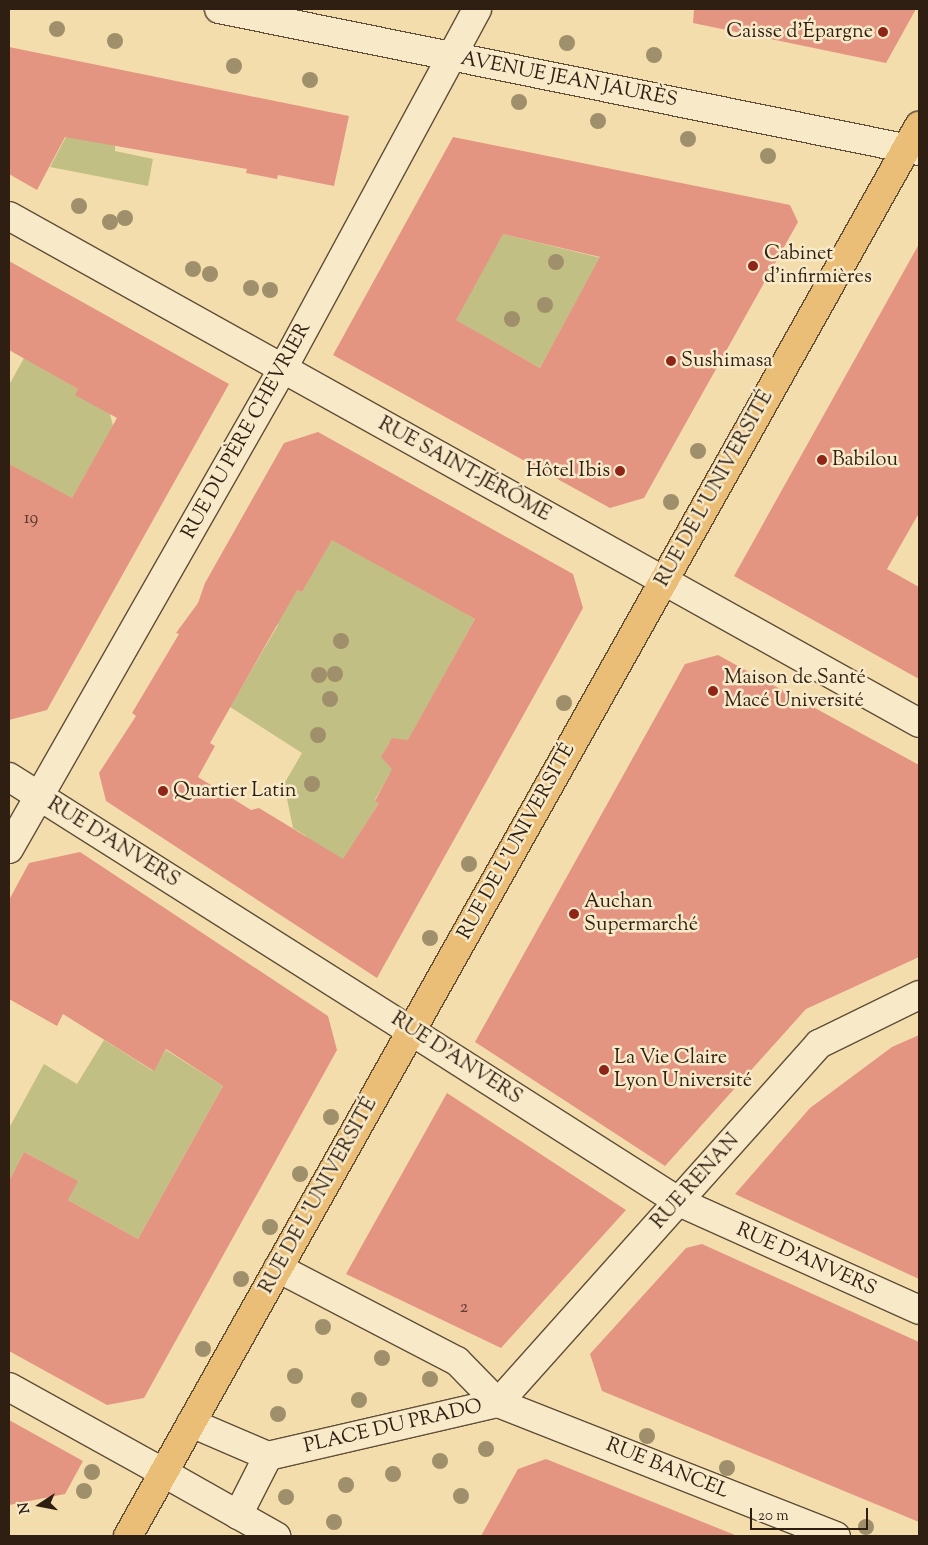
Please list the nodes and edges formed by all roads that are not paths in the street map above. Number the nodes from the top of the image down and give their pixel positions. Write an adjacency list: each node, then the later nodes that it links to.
1 (219, 9): 3 (street, AVENUE JEAN JAURÈS)
2 (477, 9): 3 (street, RUE DU PÈRE CHEVRIER)
3 (453, 56): 4 (street, AVENUE JEAN JAURÈS); 6 (street, RUE DU PÈRE CHEVRIER)
4 (915, 142): 7 (main road, RUE DE L'UNIVERSITÉ)
5 (9, 216): 6 (street, RUE SAINT-JÉRÔME)
6 (282, 370): 7 (street, RUE SAINT-JÉRÔME); 10 (street, RUE DU PÈRE CHEVRIER)
7 (664, 582): 8 (street, RUE SAINT-JÉRÔME); 13 (main road, RUE DE L'UNIVERSITÉ)
8 (919, 723)
9 (9, 777): 10 (street, RUE D'ANVERS)
10 (38, 797): 11 (street, RUE DU PÈRE CHEVRIER); 13 (street, RUE D'ANVERS)
11 (9, 849)
12 (919, 995): 14 (street, RUE RENAN)
13 (411, 1031): 14 (street, RUE D'ANVERS); 15 (main road, RUE DE L'UNIVERSITÉ)
14 (679, 1202): 16 (street, RUE D'ANVERS); 18 (street, RUE RENAN)
15 (278, 1268): 18 (street, PLACE DU PRADO); 19 (main road, RUE DE L'UNIVERSITÉ)
16 (919, 1310)
17 (9, 1387): 21 (street)
18 (498, 1403): 20 (street, PLACE DU PRADO); 25 (street, RUE BANCEL)
19 (191, 1423): 20 (street); 21 (main road, RUE DE L'UNIVERSITÉ)
20 (268, 1456): 22 (street)
21 (164, 1473): 22 (street); 23 (main road, RUE DE L'UNIVERSITÉ)
22 (238, 1515): 24 (street)
23 (128, 1536)
24 (276, 1536)
25 (836, 1536)

